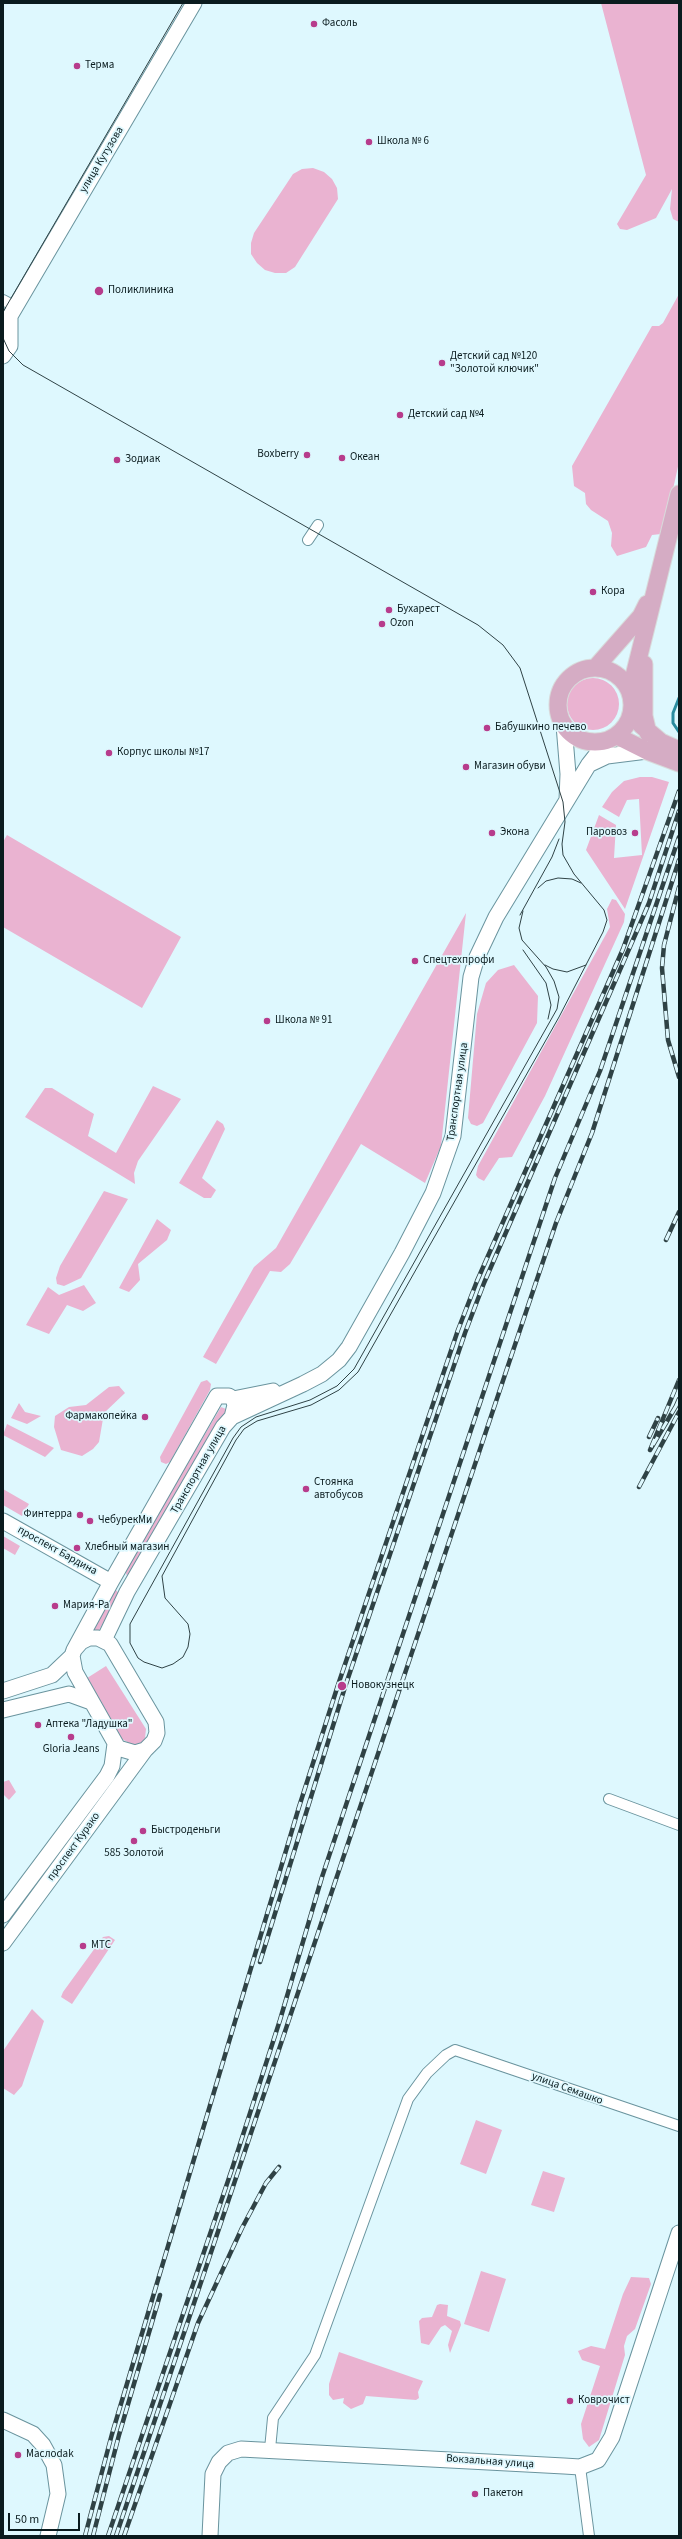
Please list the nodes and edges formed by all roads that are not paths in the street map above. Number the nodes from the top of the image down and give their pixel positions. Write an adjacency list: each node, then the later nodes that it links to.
1 (194, 3): 3 (main road, улица Кутузова)
2 (3, 300): 3 (street)
3 (10, 317): 4 (main road)
4 (3, 356)
5 (679, 494): 8 (main road)
6 (318, 525): 7 (street)
7 (308, 540)
8 (656, 586): 9 (main road); 10 (main road)
9 (648, 619): 11 (main road); 14 (main road)
10 (596, 667): 11 (main road); 13 (main road)
11 (630, 692): 12 (main road)
12 (632, 713): 14 (main road); 15 (main road)
13 (564, 726): 15 (main road); 20 (main road)
14 (648, 733): 16 (main road)
15 (612, 738): 17 (main road); 19 (main road, Транспортная улица)
16 (679, 750)
17 (647, 751): 18 (main road); 19 (main road)
18 (679, 763)
19 (589, 764): 20 (main road, Транспортная улица)
20 (567, 801): 21 (main road, Транспортная улица)
21 (303, 1384): 22 (main road, Транспортная улица); 23 (main road, Транспортная улица)
22 (227, 1397): 23 (main road); 25 (main road, Транспортная улица)
23 (232, 1417): 26 (main road, Транспортная улица)
24 (3, 1521): 25 (main road, проспект Бардина)
25 (111, 1582): 26 (main road, проспект Бардина); 28 (main road, Транспортная улица)
26 (127, 1592): 27 (main road, Транспортная улица)
27 (104, 1640): 28 (main road); 33 (main road, проспект Курако)
28 (73, 1653): 29 (main road); 30 (main road)
29 (3, 1690)
30 (91, 1702): 31 (main road); 32 (main road)
31 (3, 1710)
32 (115, 1744): 33 (main road); 36 (main road, проспект Курако)
33 (146, 1750): 37 (main road, проспект Курако)
34 (608, 1798): 35 (street)
35 (679, 1825)
36 (3, 1915)
37 (3, 1943)
38 (679, 2126): 41 (street, улица Семашко)
39 (679, 2233): 42 (main road, Вокзальная улица)
40 (3, 2420): 43 (main road)
41 (270, 2449): 42 (main road, Вокзальная улица); 44 (main road, Вокзальная улица)
42 (580, 2467): 45 (street)
43 (48, 2536)
44 (210, 2536)
45 (589, 2536)

